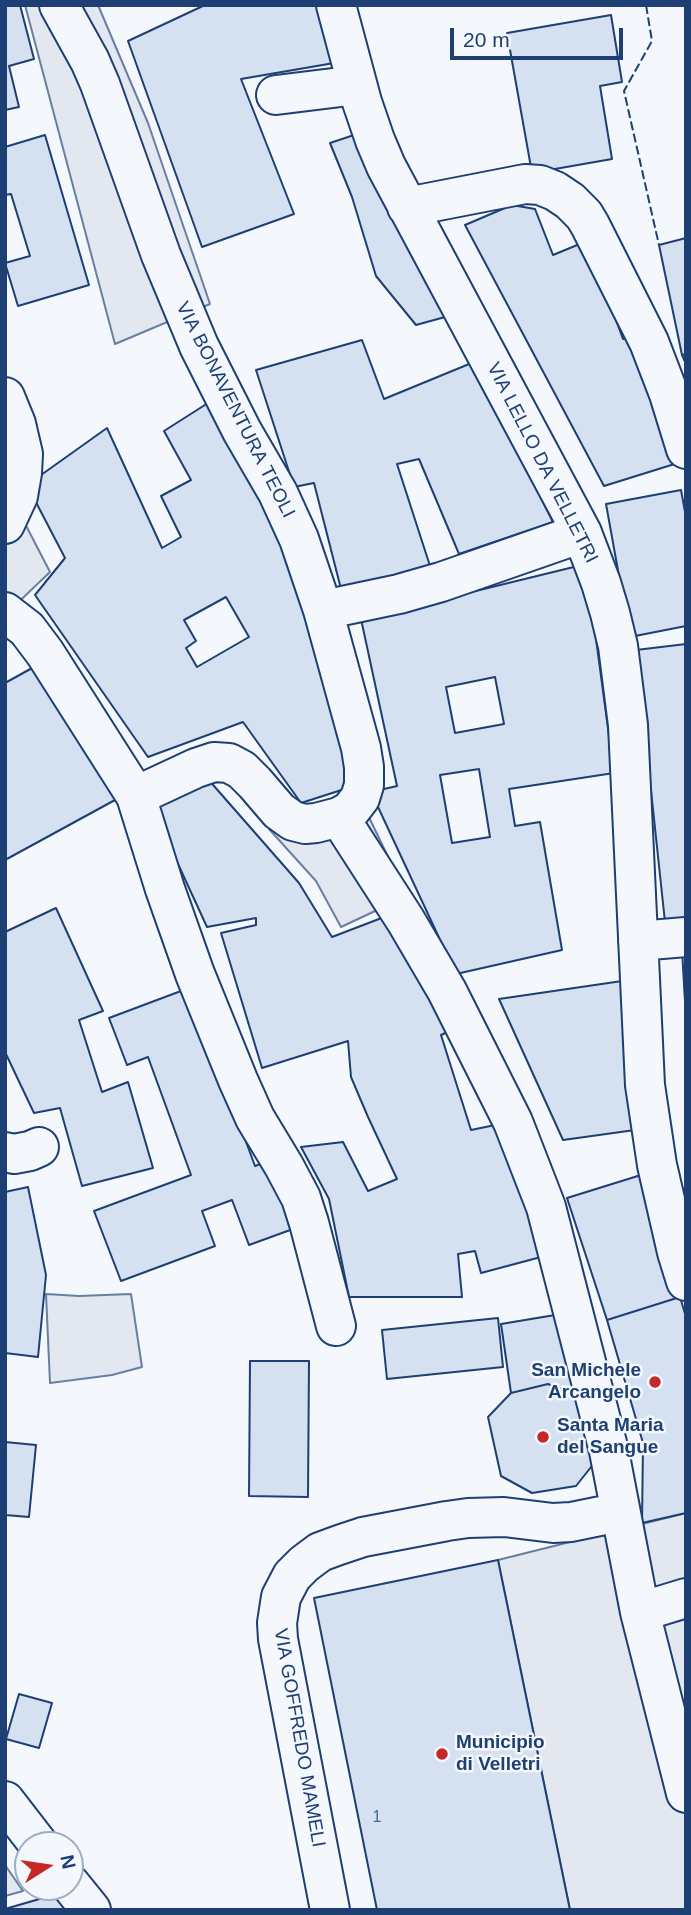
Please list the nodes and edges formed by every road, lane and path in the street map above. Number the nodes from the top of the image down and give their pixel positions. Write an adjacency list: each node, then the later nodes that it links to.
1 (59, 5): 10 (street, VIA BONAVENTURA TEOLI)
2 (336, 5): 3 (street, VIA LELLO DA VELLETRI)
3 (357, 85): 4 (street); 5 (street, VIA LELLO DA VELLETRI)
4 (276, 95)
5 (407, 207): 7 (street); 9 (street, VIA LELLO DA VELLETRI)
6 (5, 397): 8 (street)
7 (686, 449)
8 (5, 524)
9 (582, 533): 10 (street); 15 (street, VIA LELLO DA VELLETRI)
10 (323, 610): 13 (street, VIA BONAVENTURA TEOLI)
11 (5, 612): 12 (street)
12 (136, 796): 13 (street); 17 (street)
13 (339, 817): 18 (street)
14 (686, 937): 15 (street)
15 (638, 941): 16 (street, VIA LELLO DA VELLETRI)
16 (686, 1281)
17 (335, 1326)
18 (620, 1512): 20 (street); 24 (street, VIA GOFFREDO MAMELI)
19 (686, 1598): 20 (street)
20 (639, 1612): 21 (street)
21 (686, 1793)
22 (5, 1801): 23 (street)
23 (28, 1831)
24 (330, 1910)

